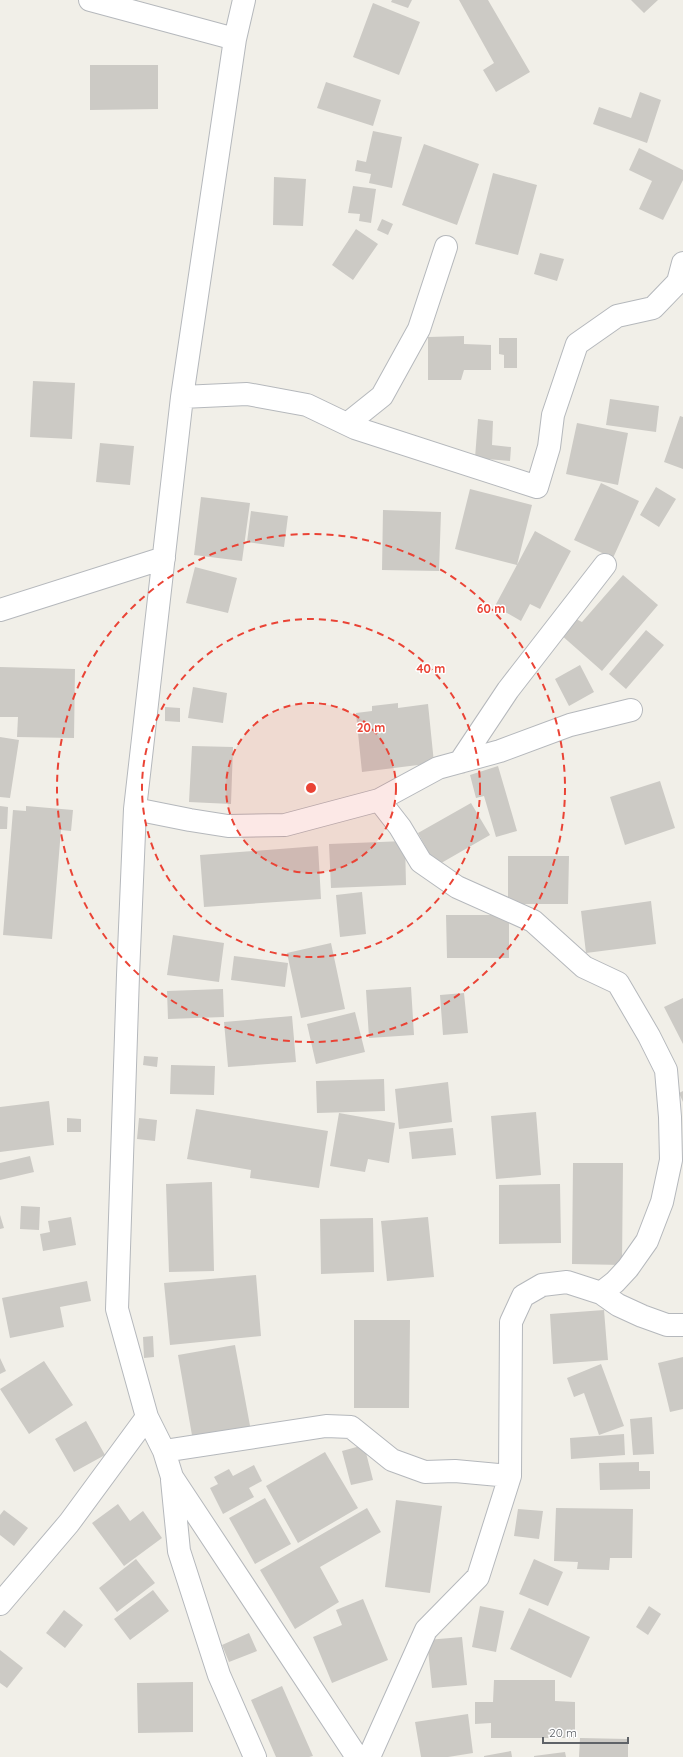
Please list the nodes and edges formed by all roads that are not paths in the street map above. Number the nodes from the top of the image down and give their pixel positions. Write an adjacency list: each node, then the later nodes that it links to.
1 (90, 0): 3 (street)
2 (244, 0): 3 (street)
3 (235, 39): 6 (street)
4 (446, 247): 7 (street)
5 (683, 263): 7 (street)
6 (182, 397): 7 (street); 8 (street)
7 (347, 424)
8 (164, 558): 10 (street); 14 (street)
9 (605, 565): 12 (street)
10 (0, 610)
11 (631, 710): 12 (street)
12 (460, 762): 13 (street)
13 (378, 800): 14 (street); 15 (street)
14 (135, 808): 17 (street)
15 (601, 1293): 16 (street); 19 (street)
16 (683, 1325)
17 (147, 1417): 18 (street); 21 (street)
18 (164, 1451): 19 (street); 20 (street)
19 (510, 1476): 24 (street)
20 (172, 1477): 22 (street); 23 (street)
21 (0, 1604)
22 (255, 1757)
23 (357, 1757)
24 (368, 1757)

